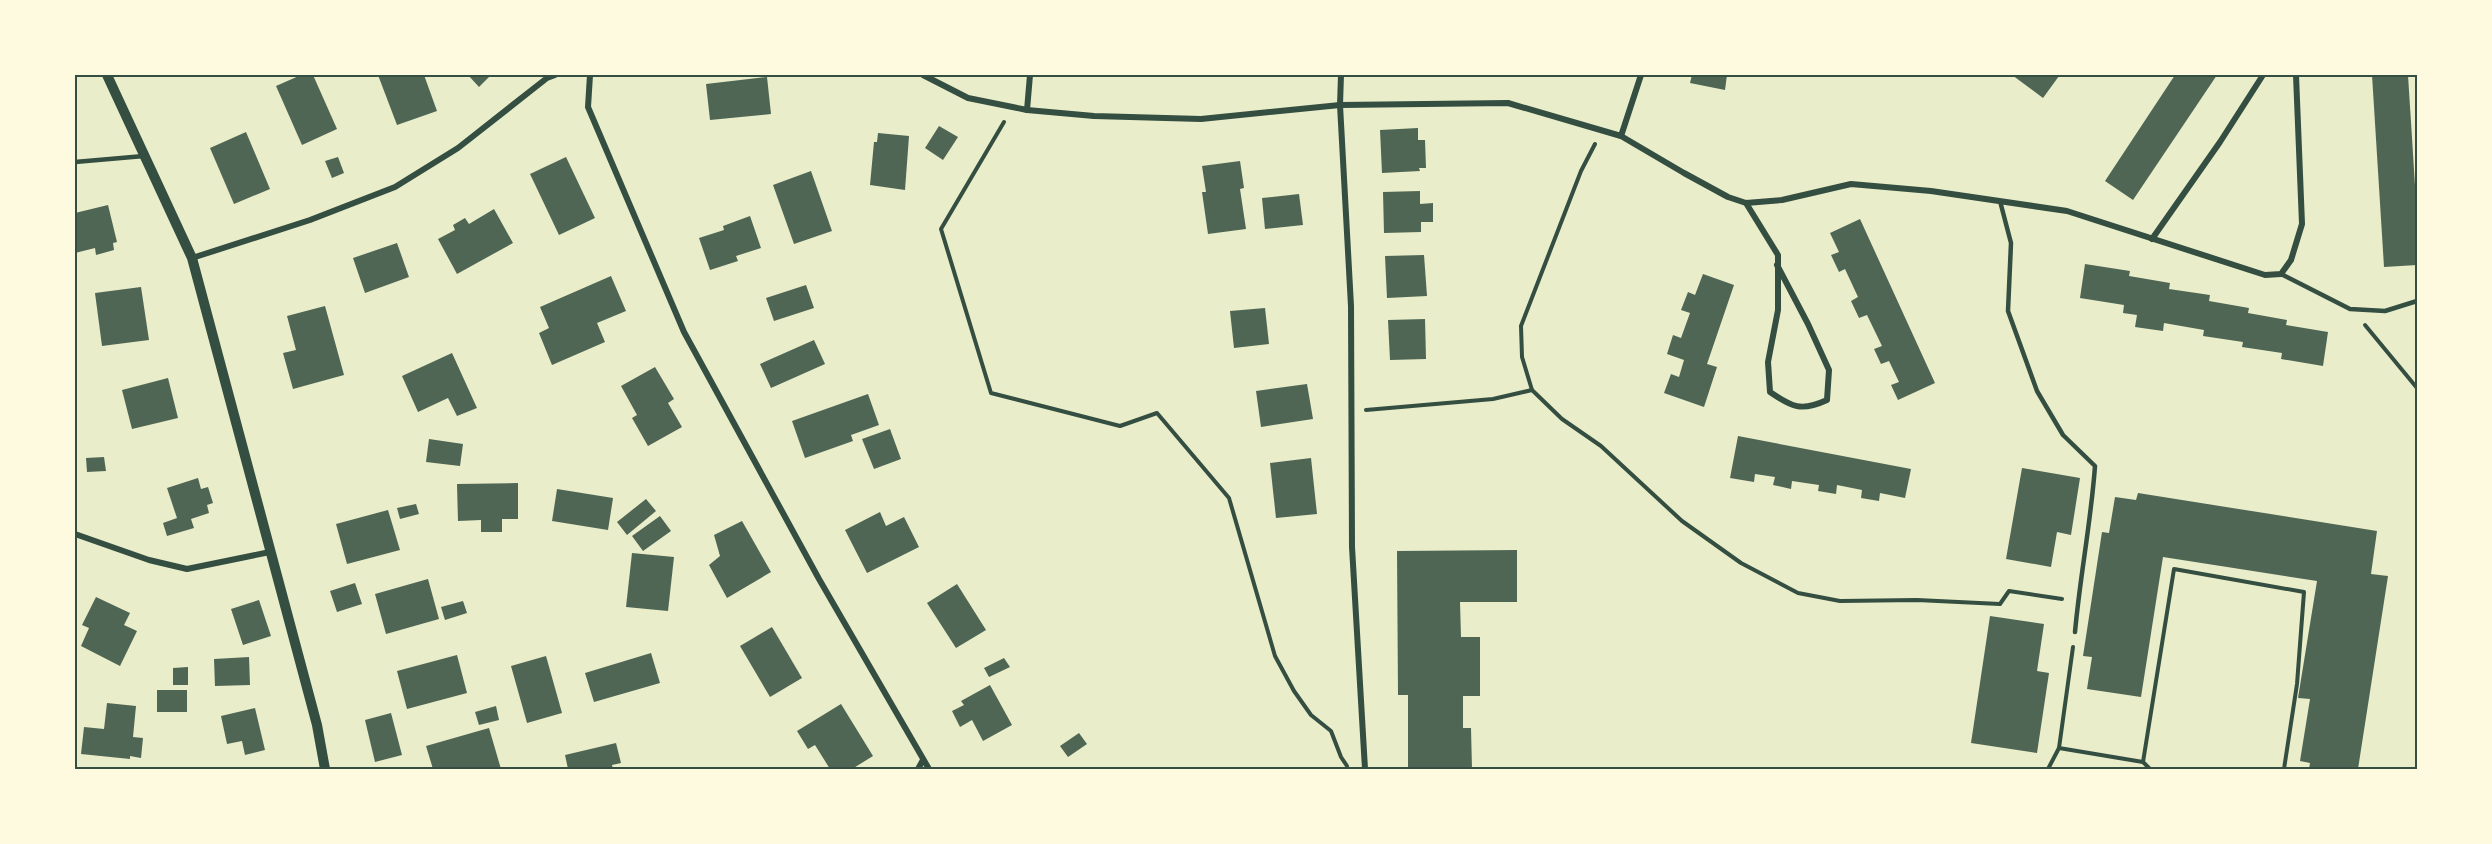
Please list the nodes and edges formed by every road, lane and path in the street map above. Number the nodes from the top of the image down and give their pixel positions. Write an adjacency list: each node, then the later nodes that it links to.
1 (107, 75): 15 (street)
2 (555, 75): 20 (street)
3 (590, 75): 33 (street)
4 (923, 75): 11 (street)
5 (1030, 75): 12 (street)
6 (1341, 75): 10 (street)
7 (1641, 75): 14 (street)
8 (2263, 75): 19 (street)
9 (2296, 75): 22 (street)
10 (1340, 105): 12 (street); 13 (street); 27 (street)
11 (1013, 107): 12 (street); 38 (path)
12 (1027, 110)
13 (1602, 130): 14 (street); 26 (path)
14 (1621, 136): 18 (street)
15 (144, 156): 16 (lane); 20 (street)
16 (75, 162)
17 (2000, 201): 18 (street); 19 (street); 30 (lane)
18 (1746, 203): 21 (street)
19 (2152, 239): 22 (street)
20 (192, 258): 29 (street)
21 (1778, 265): 21 (street)
22 (2281, 274): 24 (lane)
23 (2417, 301): 24 (lane)
24 (2350, 309): 25 (path)
25 (2417, 388)
26 (1532, 390): 27 (path); 30 (path)
27 (1351, 411): 39 (street)
28 (75, 534): 29 (street)
29 (270, 552): 35 (street)
30 (2078, 602): 31 (lane)
31 (2075, 632): 32 (path)
32 (2059, 748): 34 (path); 40 (path)
33 (923, 760): 36 (street); 37 (street)
34 (2143, 762): 41 (path); 42 (path)
35 (325, 769)
36 (918, 769)
37 (929, 769)
38 (1350, 769)
39 (1365, 769)
40 (2048, 769)
41 (2150, 769)
42 (2284, 769)

